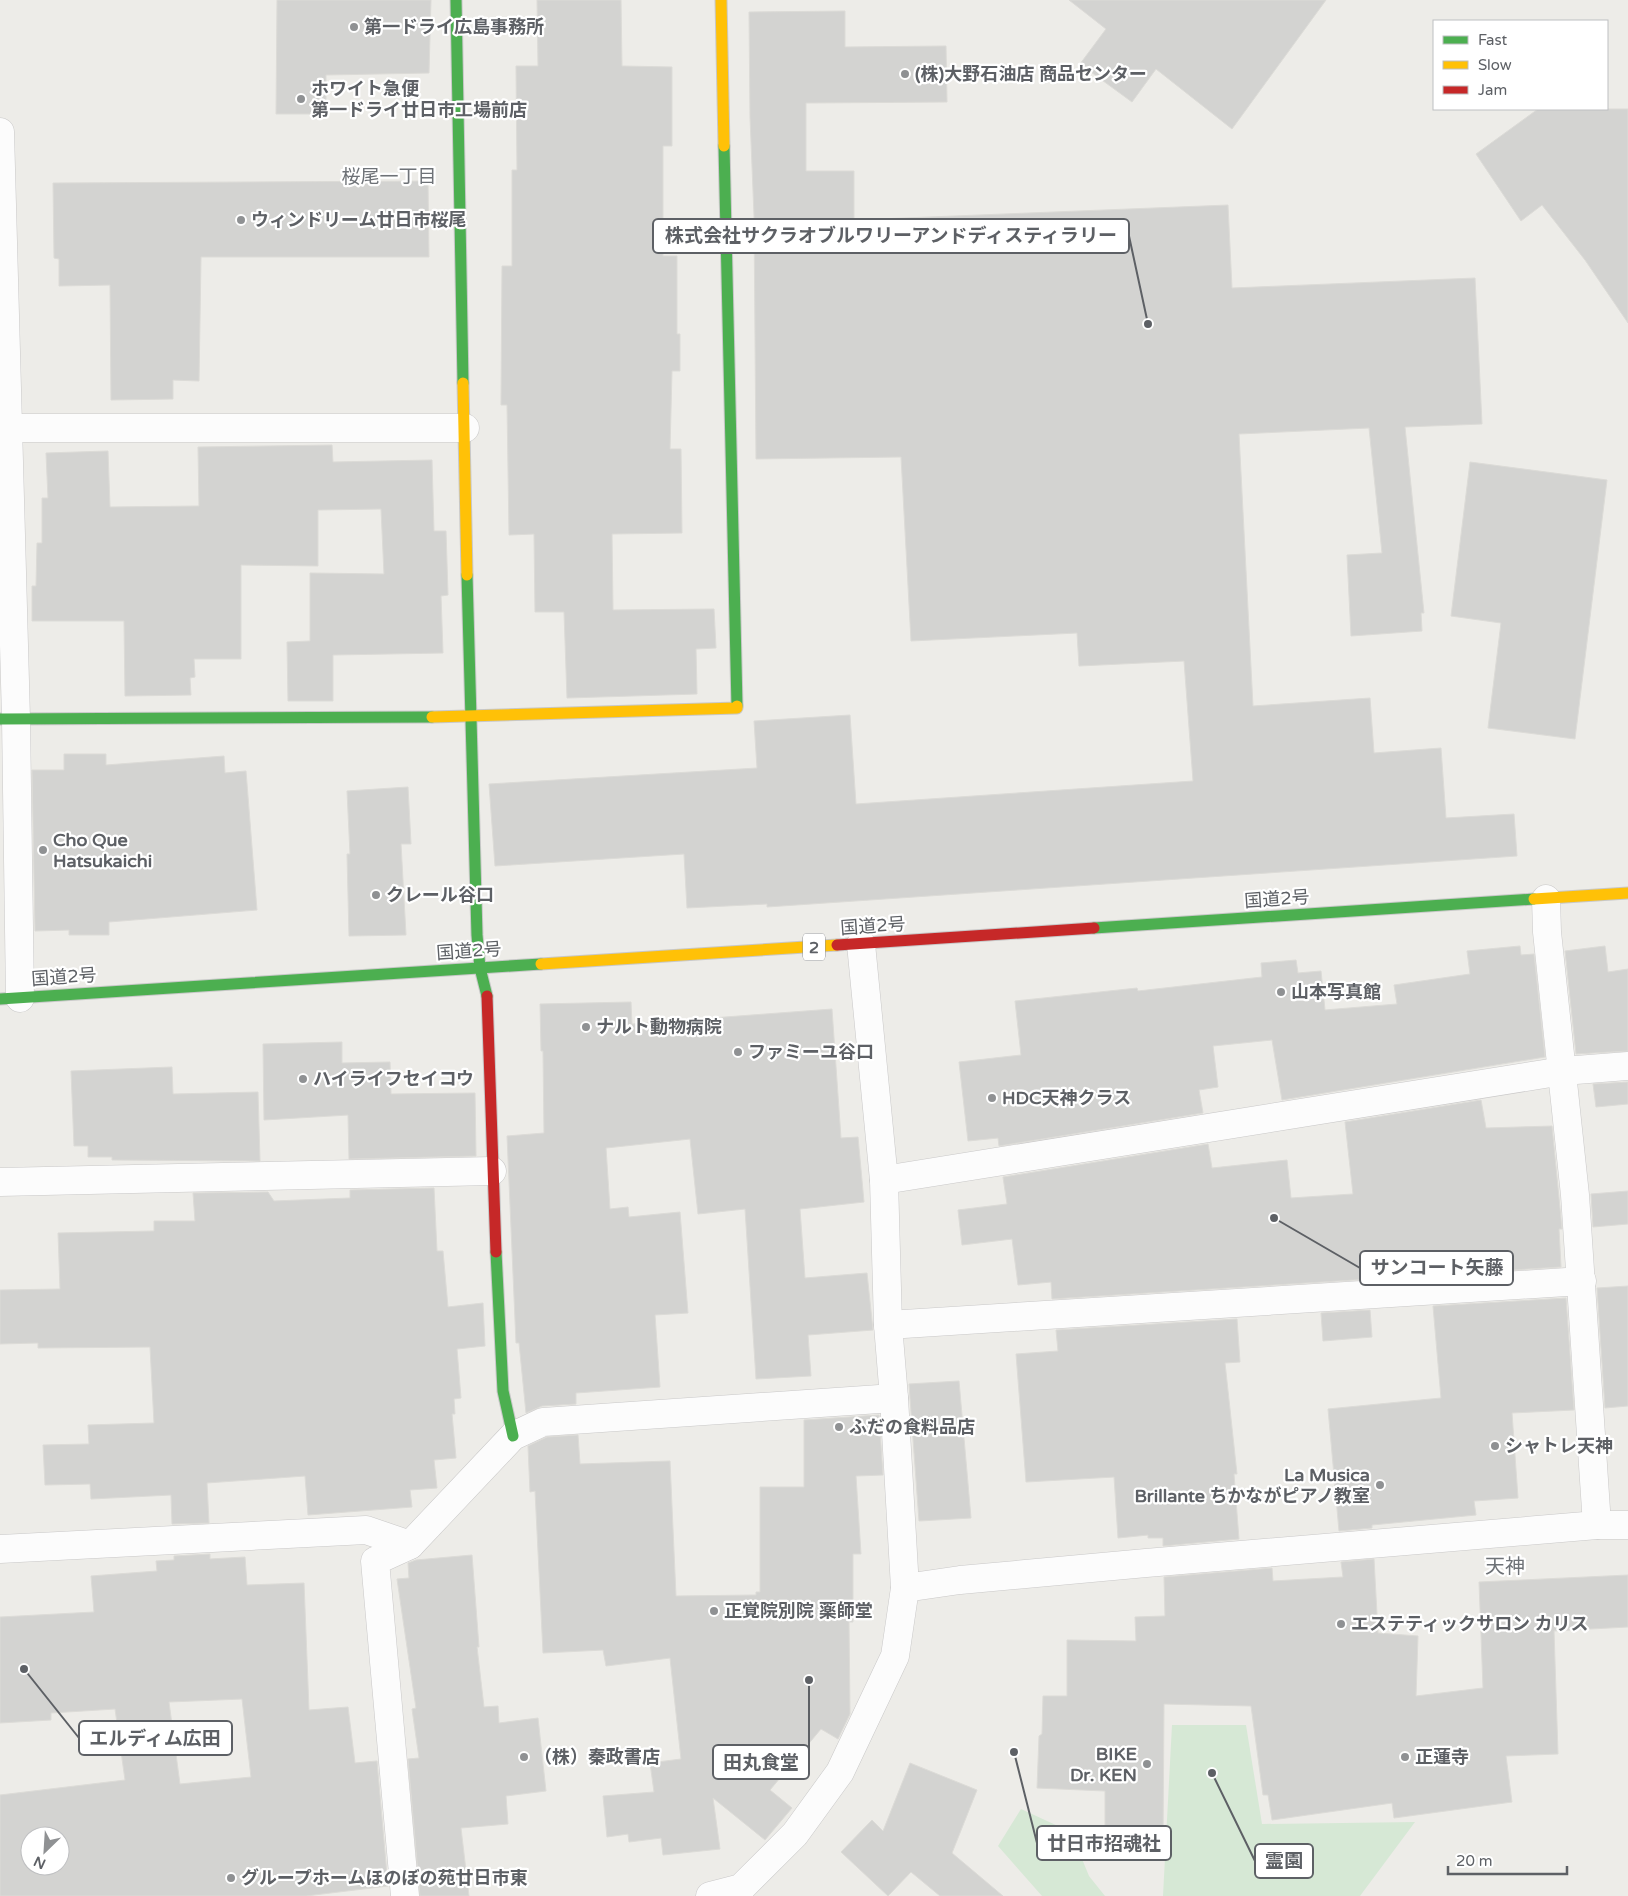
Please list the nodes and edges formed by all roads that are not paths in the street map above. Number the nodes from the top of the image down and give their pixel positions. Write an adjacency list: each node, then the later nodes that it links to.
1 (456, 0): 6 (main road)
2 (721, 0): 7 (main road)
3 (0, 132): 4 (street)
4 (0, 138): 5 (street)
5 (4, 428): 6 (street); 8 (street)
6 (466, 428): 7 (main road)
7 (470, 717): 8 (main road); 12 (main road)
8 (8, 719): 13 (street)
9 (1628, 893): 10 (main road, 国道2号 / 2)
10 (1546, 899): 11 (main road, 国道2号 / 2); 15 (street)
11 (861, 944): 12 (main road, 国道2号 / 2); 17 (street)
12 (480, 968): 13 (main road, 国道2号 / 2); 16 (main road)
13 (10, 998)
14 (1628, 1066): 15 (street)
15 (1563, 1070): 17 (street); 19 (street)
16 (492, 1171): 18 (street); 22 (main road)
17 (884, 1180): 20 (street)
18 (0, 1182)
19 (1582, 1281): 20 (street); 23 (street)
20 (888, 1325): 21 (street)
21 (894, 1398): 22 (street); 27 (street)
22 (513, 1436): 25 (street)
23 (1597, 1525): 24 (street); 27 (street)
24 (1628, 1525)
25 (410, 1544): 26 (street); 29 (street)
26 (0, 1549)
27 (904, 1588): 28 (street)
28 (741, 1892): 30 (street)
29 (405, 1896)
30 (710, 1896)

